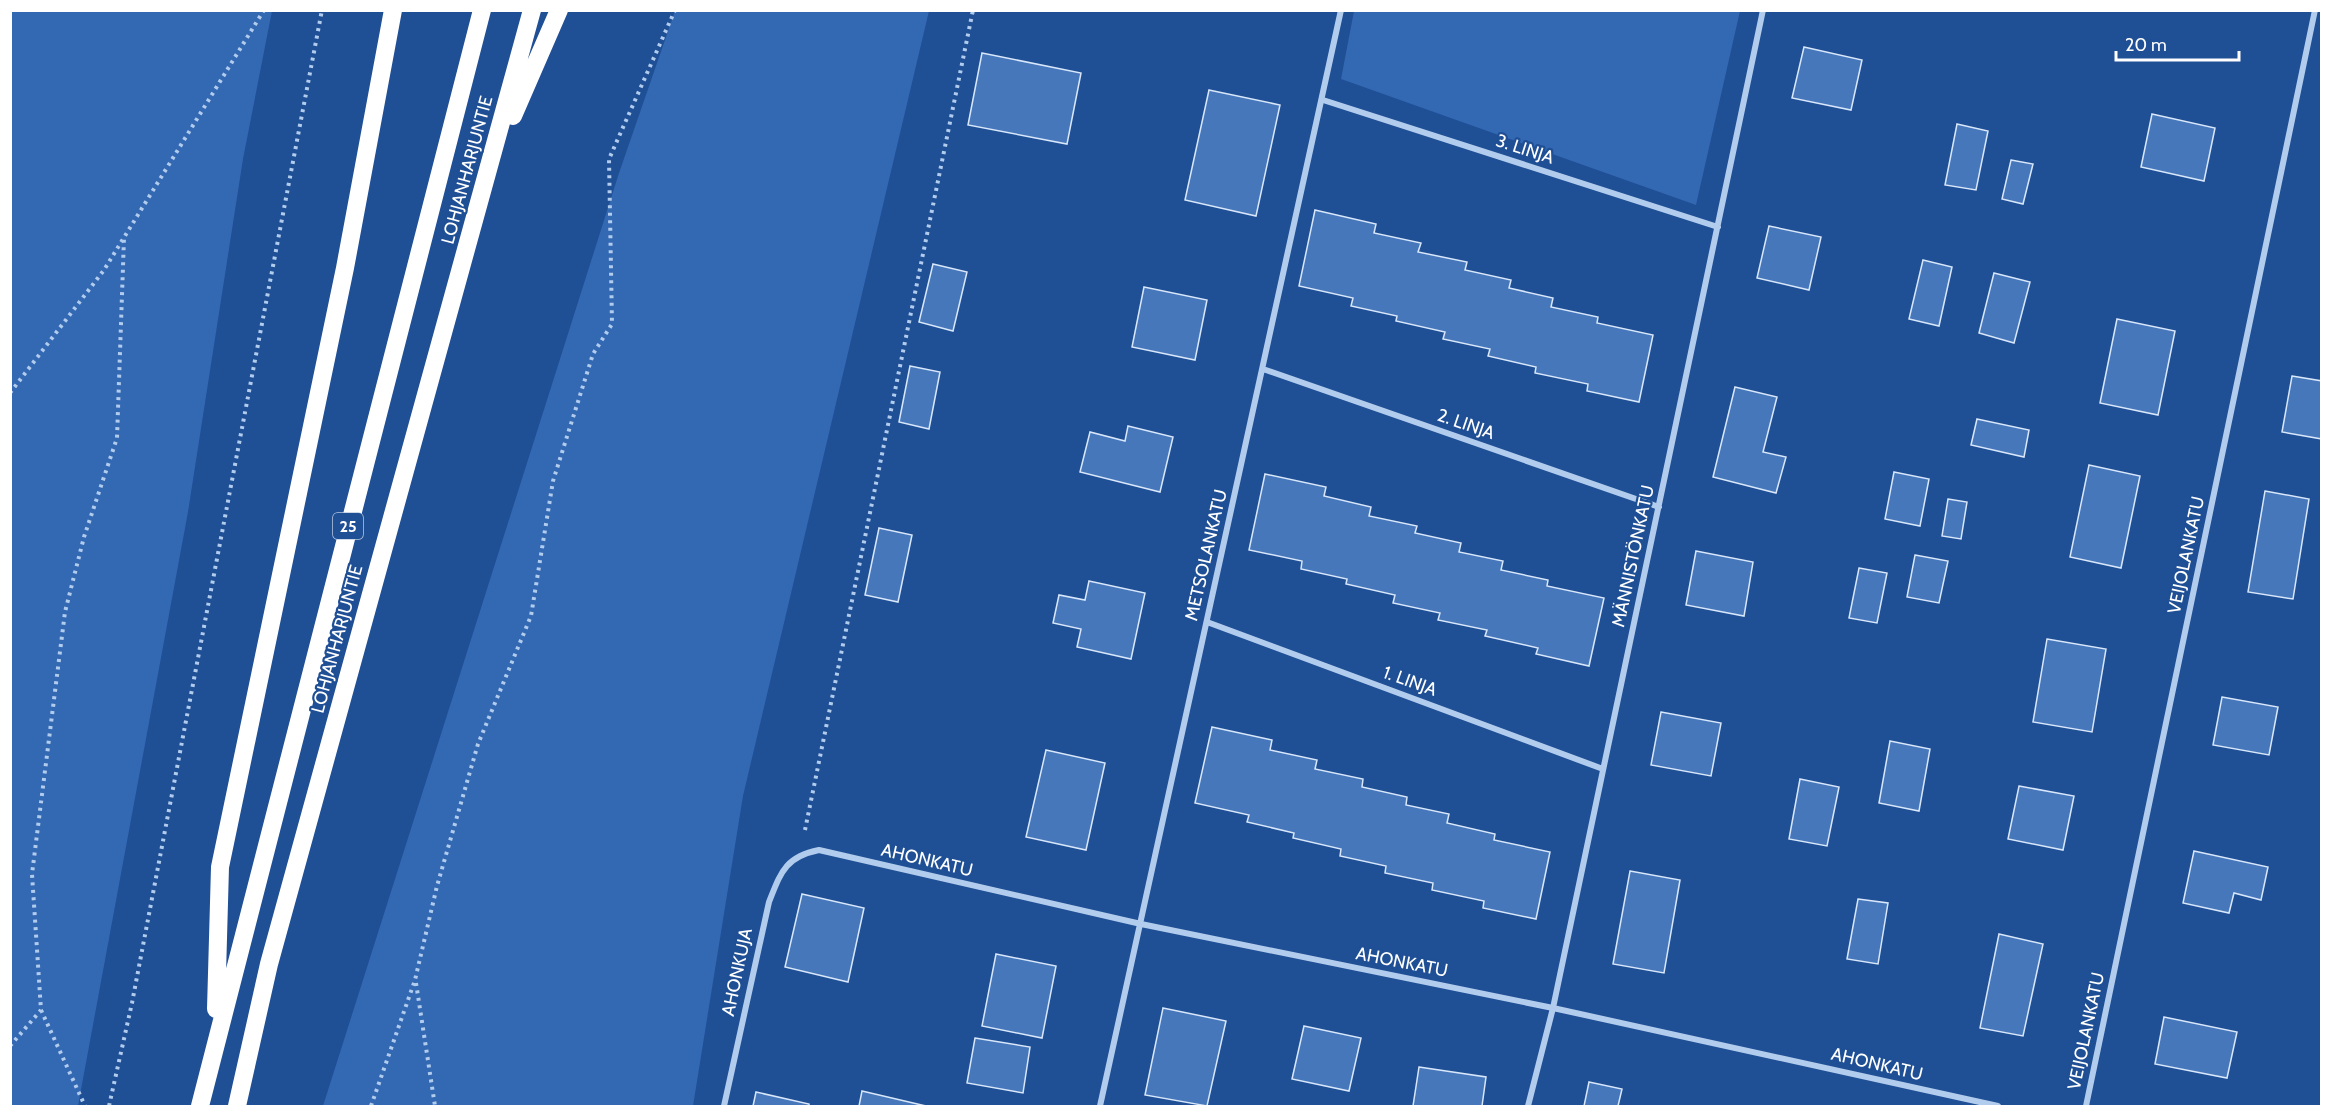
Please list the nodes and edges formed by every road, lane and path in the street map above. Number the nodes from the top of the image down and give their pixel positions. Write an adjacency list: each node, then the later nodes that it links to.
1 (264, 10): 15 (path)
2 (322, 10): 29 (path)
3 (393, 10): 26 (highway)
4 (482, 10): 26 (highway, LOHJANHARJUNTIE / 25)
5 (532, 10): 13 (highway, LOHJANHARJUNTIE / 25)
6 (559, 10): 13 (highway)
7 (675, 10): 23 (path)
8 (973, 10): 21 (path)
9 (1341, 10): 12 (street, METSOLANKATU)
10 (1763, 10): 14 (street, MÄNNISTÖNKATU)
11 (2314, 10): 38 (street, VEIJOLANKATU)
12 (1323, 100): 14 (street, 3. LINJA); 16 (street, METSOLANKATU)
13 (487, 176): 31 (highway, LOHJANHARJUNTIE / 25)
14 (1718, 226): 18 (street, MÄNNISTÖNKATU)
15 (124, 238): 17 (path); 25 (path)
16 (1263, 369): 18 (street, 2. LINJA); 19 (street, METSOLANKATU)
17 (10, 393)
18 (1659, 507): 20 (street, MÄNNISTÖNKATU)
19 (1207, 622): 20 (street, 1. LINJA); 22 (street, METSOLANKATU)
20 (1603, 769): 24 (street, MÄNNISTÖNKATU)
21 (800, 854): 22 (street, AHONKATU); 34 (street, AHONKUJA)
22 (1141, 924): 24 (street, AHONKATU); 35 (street, METSOLANKATU)
23 (415, 980): 32 (path); 33 (path)
24 (1553, 1008): 36 (street, MÄNNISTÖNKATU); 37 (street, AHONKATU)
25 (41, 1010): 27 (path); 28 (path)
26 (215, 1041): 30 (highway, LOHJANHARJUNTIE / 25)
27 (10, 1047)
28 (85, 1107)
29 (109, 1107)
30 (200, 1107)
31 (237, 1107)
32 (371, 1107)
33 (435, 1107)
34 (724, 1107)
35 (1101, 1107)
36 (1528, 1107)
37 (1998, 1107)
38 (2086, 1107)

